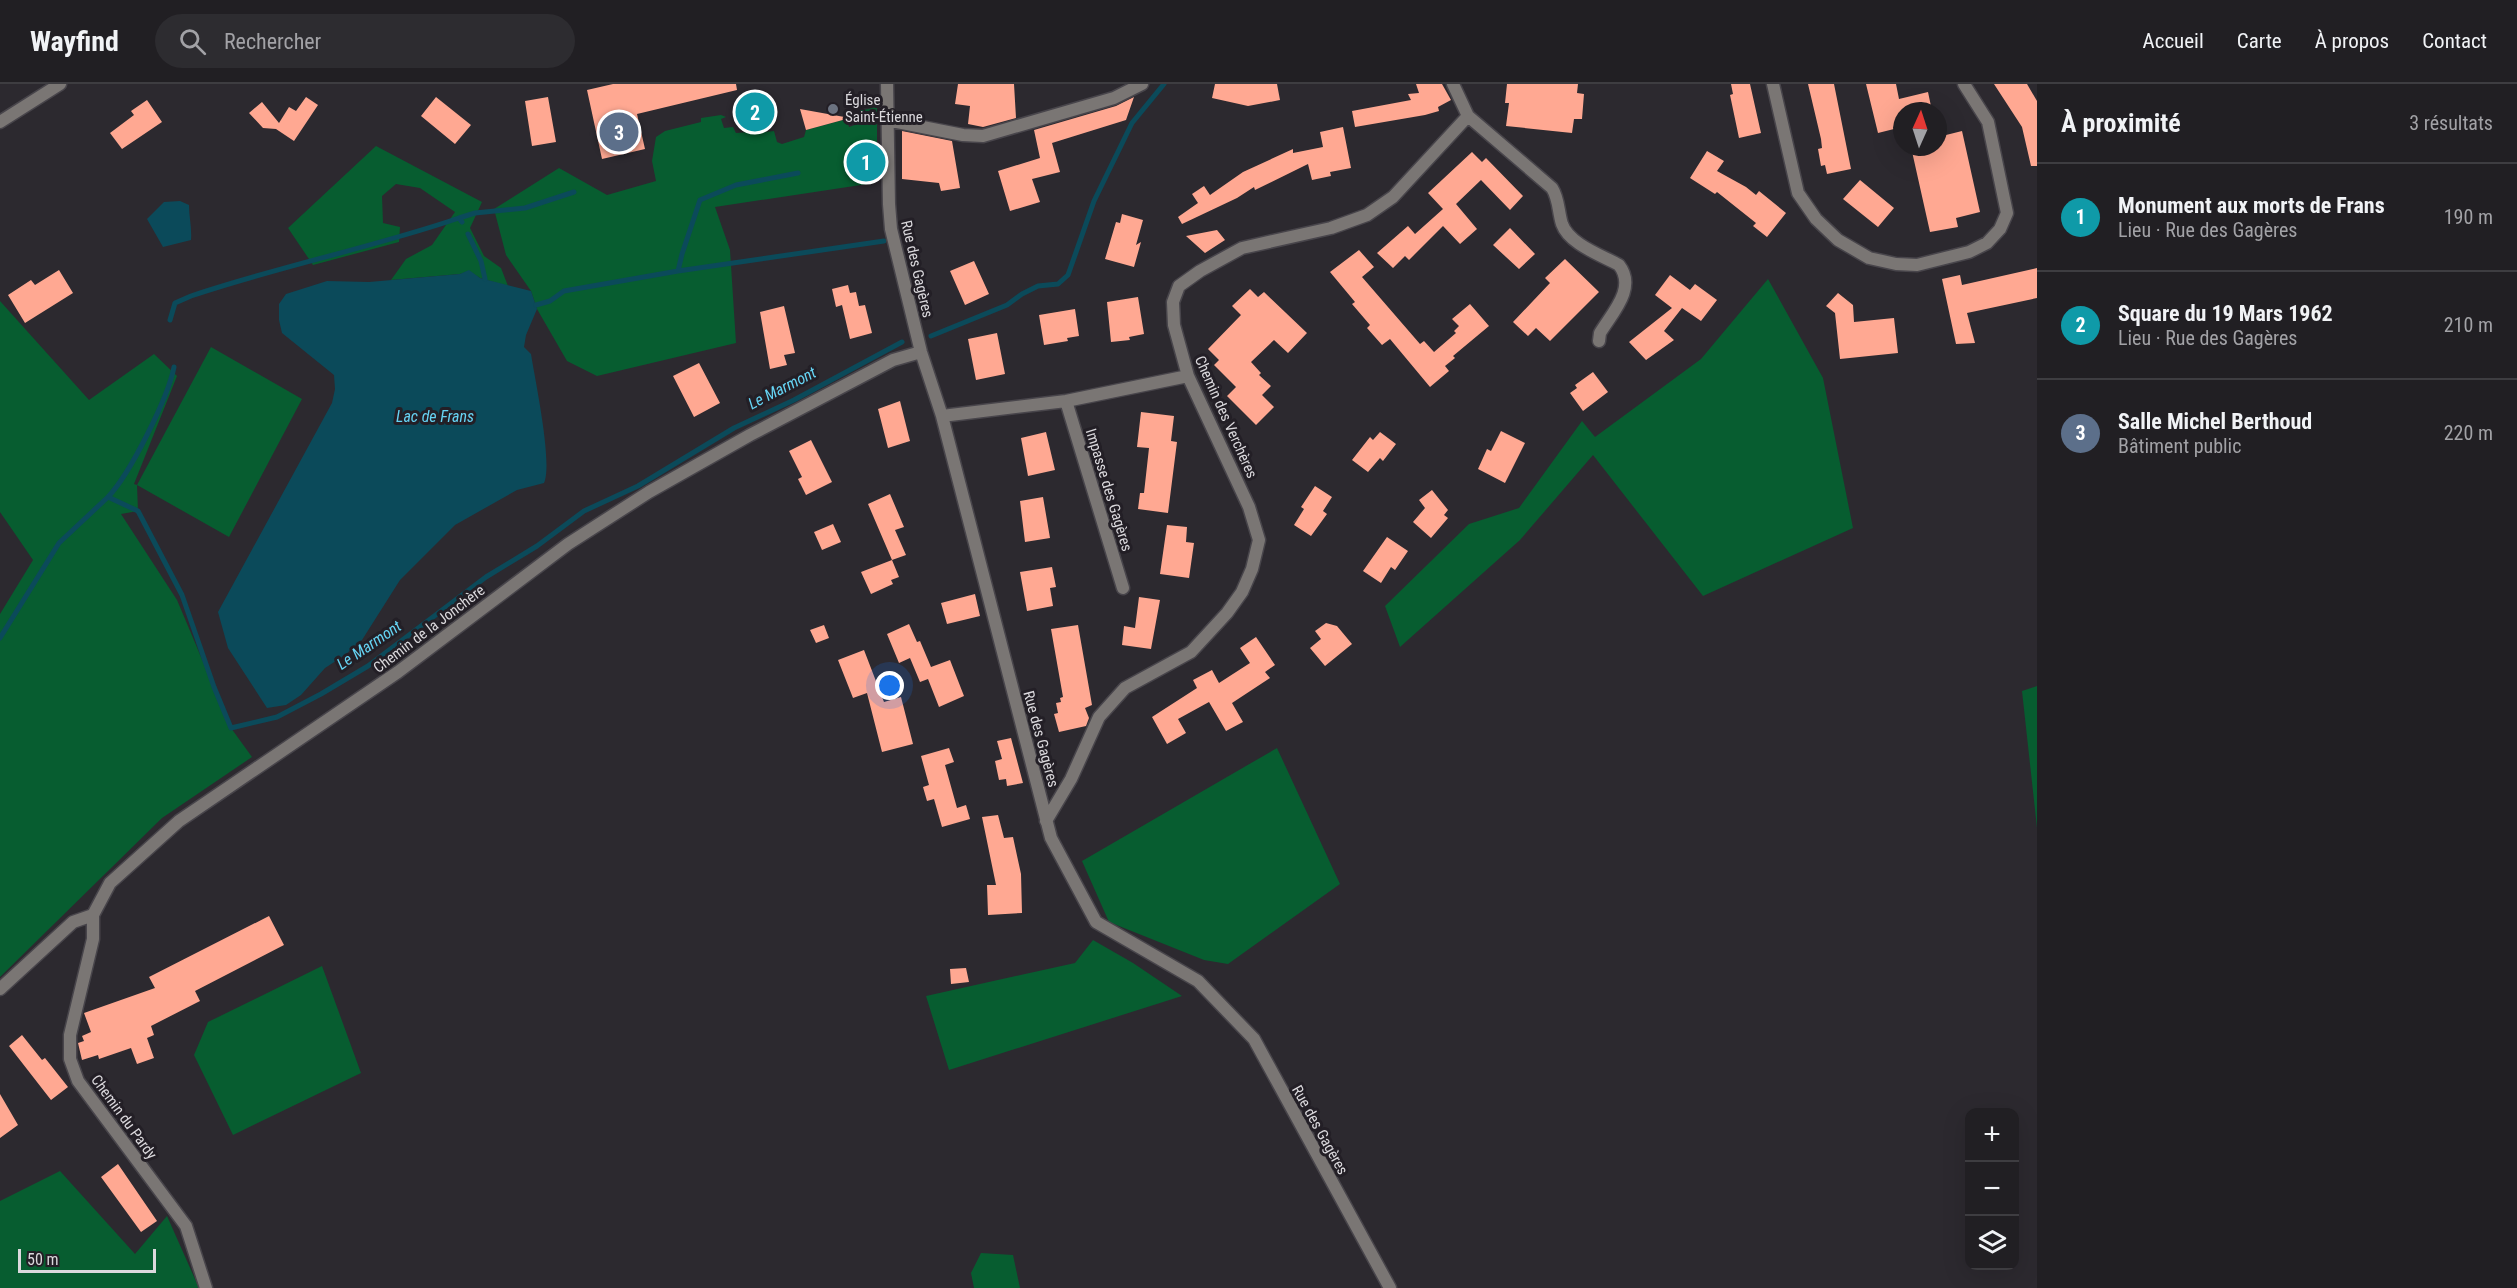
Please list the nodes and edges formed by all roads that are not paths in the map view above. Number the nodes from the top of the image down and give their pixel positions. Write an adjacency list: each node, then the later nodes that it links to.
1 (60, 84): 9 (street)
2 (887, 84): 8 (street, Rue des Gagères)
3 (1142, 84): 8 (street)
4 (1453, 84): 7 (street)
5 (1773, 84): 6 (street)
6 (1964, 84)
7 (1468, 116): 10 (street); 12 (street, Chemin des Verchères)
8 (887, 120): 11 (street, Rue des Gagères)
9 (0, 122)
10 (1599, 341)
11 (921, 352): 14 (street, Rue des Gagères); 17 (street, Chemin de la Jonchère)
12 (1188, 376): 13 (street); 16 (street, Chemin des Verchères)
13 (1066, 401): 14 (street); 15 (street, Impasse des Gagères)
14 (942, 416): 16 (street, Rue des Gagères)
15 (1123, 588)
16 (1046, 821): 20 (street, Rue des Gagères)
17 (93, 915): 18 (street); 19 (street, Chemin du Pardy)
18 (0, 989)
19 (206, 1288)
20 (1389, 1288)

